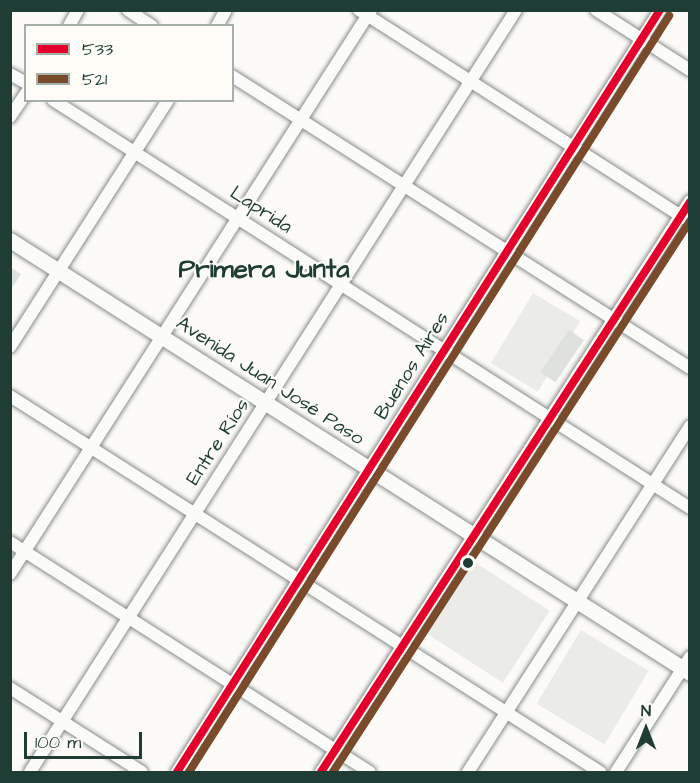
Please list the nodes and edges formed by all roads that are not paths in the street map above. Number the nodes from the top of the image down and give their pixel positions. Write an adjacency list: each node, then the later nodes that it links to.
1 (78, 10): 8 (street)
2 (128, 10): 9 (street)
3 (226, 10): 10 (street)
4 (516, 10): 16 (street, Entre Ríos)
5 (596, 10): 11 (street)
6 (660, 10): 11 (street, Buenos Aires)
7 (366, 12): 16 (street); 21 (street)
8 (70, 24)
9 (149, 24)
10 (218, 24)
11 (642, 40): 12 (street); 22 (street, Buenos Aires)
12 (690, 70)
13 (10, 74): 15 (street)
14 (234, 77): 21 (street)
15 (24, 82)
16 (471, 82): 22 (street); 24 (street, Entre Ríos)
17 (24, 96): 20 (street)
18 (56, 102): 23 (street, Laprida)
19 (167, 102): 23 (street)
20 (10, 117)
21 (300, 121): 24 (street); 26 (street)
22 (573, 148): 27 (street); 29 (street, Buenos Aires)
23 (135, 152): 26 (street, Laprida); 30 (street)
24 (404, 186): 29 (street); 31 (street, Entre Ríos)
25 (690, 201): 27 (street)
26 (238, 219): 31 (street, Laprida); 33 (street)
27 (685, 219): 32 (street)
28 (10, 240): 30 (main road, Avenida Juan José Paso)
29 (507, 252): 32 (street); 35 (street, Buenos Aires)
30 (59, 271): 33 (main road, Avenida Juan José Paso); 34 (street)
31 (342, 285): 35 (street, Laprida); 38 (street, Entre Ríos)
32 (615, 321): 36 (street); 39 (street)
33 (162, 337): 38 (main road, Avenida Juan José Paso); 41 (street)
34 (10, 347)
35 (444, 351): 39 (street, Laprida); 42 (street, Buenos Aires)
36 (690, 368)
37 (10, 396): 41 (street)
38 (266, 403): 42 (main road, Avenida Juan José Paso); 45 (street, Entre Ríos)
39 (548, 417): 43 (street, Laprida); 46 (street)
40 (690, 426): 43 (street)
41 (92, 448): 45 (street); 48 (street)
42 (369, 469): 46 (main road, Avenida Juan José Paso); 50 (street, Buenos Aires)
43 (653, 483): 44 (street, Laprida); 51 (street)
44 (690, 508)
45 (195, 514): 50 (street); 52 (street, Entre Ríos)
46 (471, 534): 51 (main road, Avenida Juan José Paso); 53 (street)
47 (10, 542): 48 (street)
48 (25, 551): 49 (street); 52 (street)
49 (10, 574)
50 (299, 580): 53 (street); 55 (street, Buenos Aires)
51 (577, 602): 54 (main road, Avenida Juan José Paso); 57 (street)
52 (128, 618): 55 (street); 58 (street, Entre Ríos)
53 (401, 646): 57 (street); 59 (street)
54 (687, 666): 67 (street)
55 (232, 684): 59 (street); 62 (street, Buenos Aires)
56 (10, 688): 58 (street)
57 (506, 713): 65 (street); 66 (street)
58 (63, 722): 60 (street, Entre Ríos); 61 (street)
59 (335, 750): 63 (street); 64 (street)
60 (30, 772)
61 (142, 772)
62 (177, 772)
63 (321, 772)
64 (370, 772)
65 (468, 772)
66 (600, 772)
67 (616, 772)

